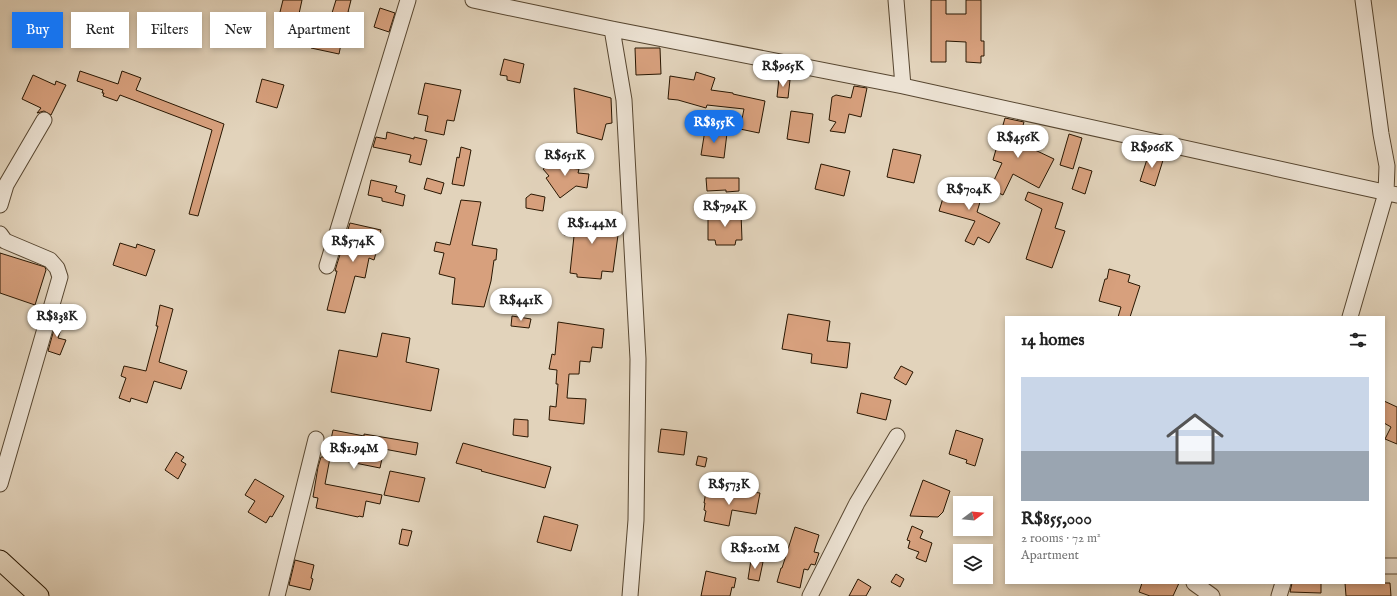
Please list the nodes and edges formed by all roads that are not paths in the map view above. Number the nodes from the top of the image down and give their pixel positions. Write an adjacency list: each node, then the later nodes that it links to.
1 (408, 0): 11 (street)
2 (473, 0): 5 (street)
3 (896, 0): 6 (street)
4 (1363, 0): 8 (street)
5 (612, 30): 6 (street); 23 (street)
6 (903, 86): 8 (street)
7 (44, 120): 9 (street)
8 (1392, 194): 12 (street)
9 (0, 205)
10 (0, 234): 15 (street)
11 (327, 266)
12 (1350, 316)
13 (897, 436): 24 (street)
14 (316, 439): 22 (street)
15 (0, 484)
16 (0, 560): 21 (main road)
17 (1385, 566): 18 (street)
18 (1397, 566)
19 (1195, 584): 25 (street)
20 (1283, 584): 26 (street)
21 (39, 596)
22 (277, 596)
23 (630, 596)
24 (810, 596)
25 (1212, 596)
26 (1279, 596)

